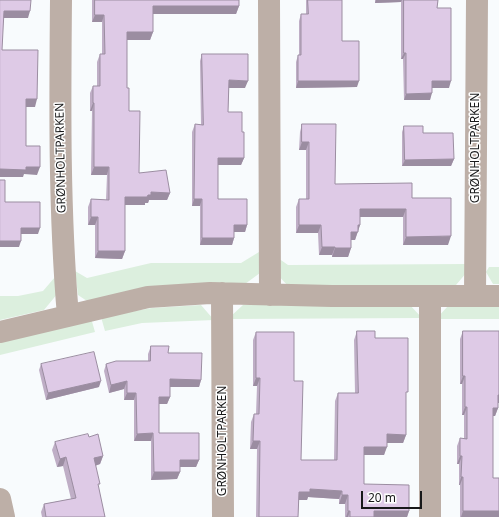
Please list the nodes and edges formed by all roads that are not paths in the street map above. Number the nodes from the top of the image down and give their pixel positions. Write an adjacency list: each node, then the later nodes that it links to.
1 (61, 0): 9 (street, GRØNHOLTPARKEN)
2 (269, 0): 5 (street)
3 (477, 0): 7 (street, GRØNHOLTPARKEN)
4 (222, 293): 5 (street); 9 (street); 13 (street, GRØNHOLTPARKEN)
5 (270, 295): 6 (street)
6 (430, 296): 7 (street); 14 (street)
7 (475, 296): 8 (street)
8 (499, 296)
9 (68, 316): 10 (street)
10 (0, 332)
11 (0, 499): 12 (street)
12 (4, 517)
13 (223, 517)
14 (430, 517)

